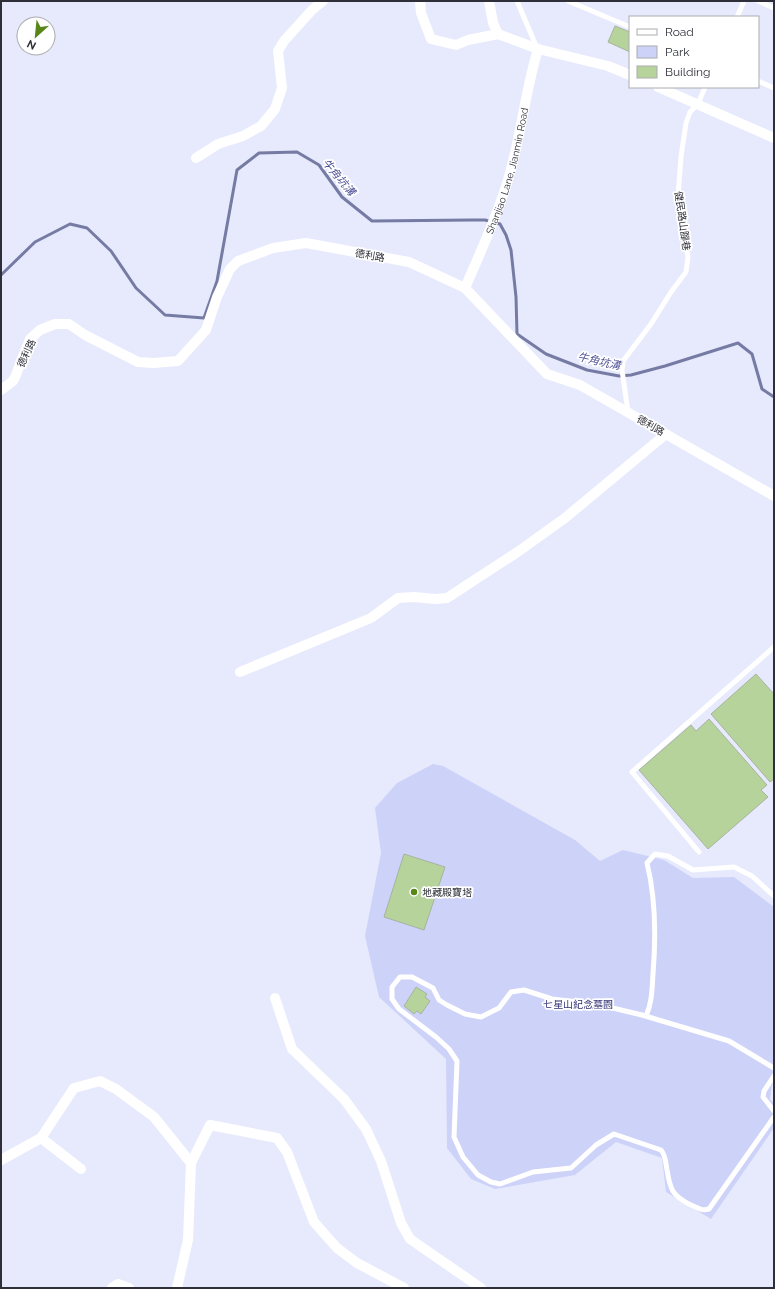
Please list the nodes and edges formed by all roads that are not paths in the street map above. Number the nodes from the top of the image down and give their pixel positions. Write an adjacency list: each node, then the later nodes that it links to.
1 (323, 1): 20 (street)
2 (420, 1): 11 (street)
3 (489, 1): 11 (street)
4 (517, 1): 12 (lane)
5 (568, 1): 10 (lane)
6 (744, 1): 9 (lane)
7 (758, 1): 8 (lane)
8 (774, 8)
9 (737, 16)
10 (629, 27)
11 (498, 34): 12 (street)
12 (538, 49): 13 (street); 21 (street, Shanjiao Lane, Jianmin Road)
13 (629, 75)
14 (759, 81): 17 (lane)
15 (660, 88): 18 (street)
16 (705, 88): 18 (lane, 健民路山腳巷)
17 (774, 88)
18 (698, 104): 19 (street); 23 (lane, 健民路山腳巷)
19 (774, 138)
20 (196, 158)
21 (465, 288): 22 (street, 德利路); 23 (street, 德利路)
22 (1, 390)
23 (628, 412): 24 (street, 德利路)
24 (666, 434): 25 (street, 德利路); 27 (street)
25 (774, 496)
26 (774, 646): 28 (lane)
27 (240, 672)
28 (699, 852)
29 (774, 896): 31 (lane)
30 (275, 998): 44 (street)
31 (646, 1016): 32 (lane); 35 (lane)
32 (774, 1068)
33 (774, 1076): 34 (lane)
34 (774, 1111)
35 (774, 1117)
36 (41, 1138): 37 (street); 38 (street); 39 (street)
37 (1, 1160)
38 (191, 1162): 42 (street); 43 (street)
39 (81, 1169)
40 (112, 1288): 41 (street)
41 (129, 1288)
42 (177, 1288)
43 (404, 1288)
44 (481, 1288)

